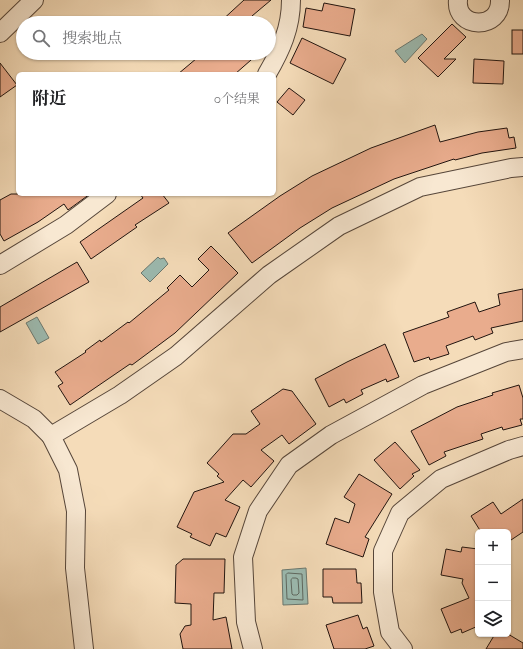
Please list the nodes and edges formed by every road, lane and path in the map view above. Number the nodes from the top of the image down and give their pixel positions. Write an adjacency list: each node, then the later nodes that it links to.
1 (34, 0): 5 (street)
2 (291, 0): 8 (street)
3 (458, 0): 4 (street)
4 (502, 2)
5 (18, 16)
6 (16, 17): 7 (street)
7 (0, 33)
8 (276, 59)
9 (275, 60): 10 (street)
10 (268, 72)
11 (523, 167): 16 (street)
12 (104, 196): 13 (street)
13 (0, 265)
14 (523, 349): 19 (street)
15 (0, 399): 16 (street)
16 (51, 436): 18 (street)
17 (523, 446): 20 (street)
18 (84, 649)
19 (253, 649)
20 (402, 649)

